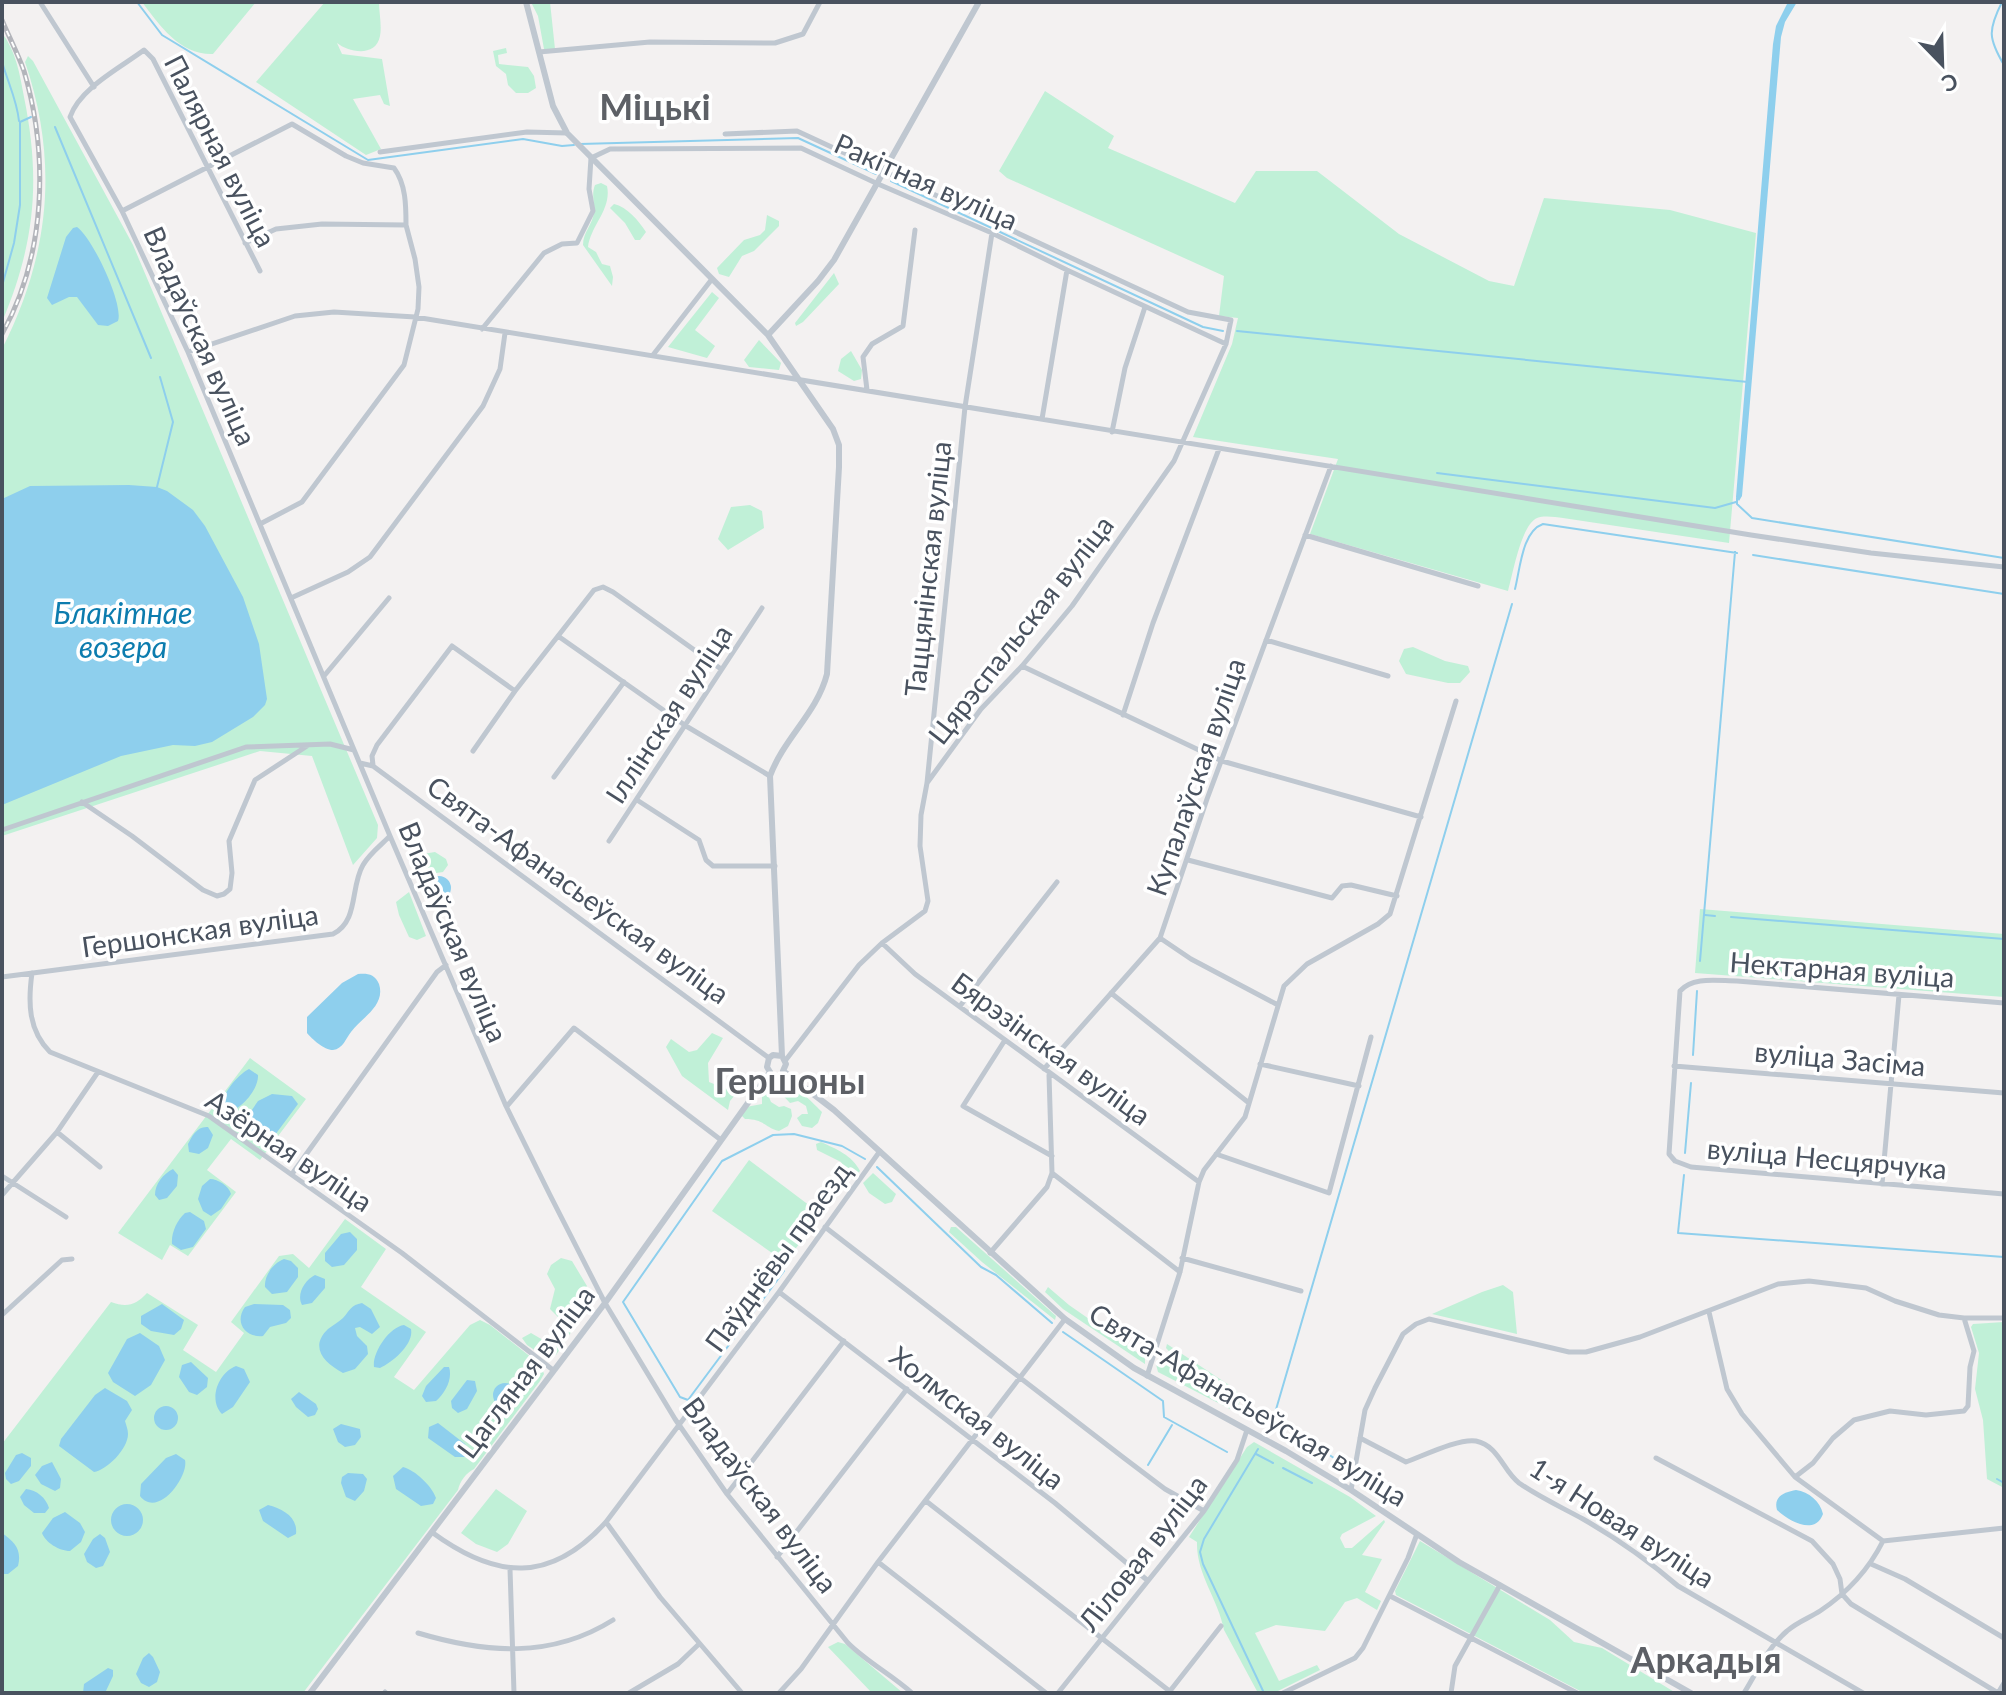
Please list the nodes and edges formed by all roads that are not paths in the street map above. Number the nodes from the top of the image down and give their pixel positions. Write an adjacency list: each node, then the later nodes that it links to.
1 (40, 2): 6 (street)
2 (526, 2): 5 (street)
3 (820, 2): 5 (street)
4 (979, 2): 12 (street)
5 (539, 52): 7 (street)
6 (94, 87): 11 (street, Палярная вуліца); 14 (street, Владаўская вуліца)
7 (567, 133): 9 (street); 10 (street)
8 (725, 134): 12 (street, Ракітная вуліца)
9 (380, 152)
10 (590, 157): 13 (street, Ракітная вуліца); 21 (street); 25 (street)
11 (206, 166): 14 (street); 15 (street); 18 (street, Палярная вуліца)
12 (885, 170): 13 (street); 24 (street, Ракітная вуліца)
13 (878, 184): 17 (street, Ракітная вуліца); 27 (street)
14 (122, 211): 29 (street, Владаўская вуліца)
15 (406, 225): 18 (street); 23 (street)
16 (915, 230): 32 (street)
17 (992, 233): 19 (street, Ракітная вуліца); 33 (street, Таццянінская вуліца)
18 (245, 243): 20 (street, Палярная вуліца)
19 (1067, 270): 22 (street, Ракітная вуліца); 34 (street)
20 (260, 271)
21 (712, 279): 27 (street); 30 (street)
22 (1145, 307): 28 (street, Ракітная вуліца); 35 (street)
23 (415, 317): 25 (street); 29 (street); 39 (street)
24 (1231, 320): 28 (street, Цярэспальская вуліца)
25 (482, 329): 26 (street)
26 (505, 333): 30 (street); 43 (street)
27 (768, 335): 31 (street)
28 (1226, 344): 36 (street, Цярэспальская вуліца)
29 (188, 352): 39 (street, Владаўская вуліца)
30 (653, 355): 31 (street)
31 (799, 378): 32 (street); 63 (street)
32 (867, 390): 33 (street)
33 (965, 407): 34 (street); 65 (street, Таццянінская вуліца)
34 (1042, 420): 35 (street)
35 (1112, 432): 36 (street)
36 (1184, 443): 37 (street); 48 (street, Цярэспальская вуліца)
37 (1219, 448): 38 (street); 55 (street)
38 (1331, 466): 40 (street, Купалаўская вуліца); 41 (street)
39 (260, 524): 43 (street, Владаўская вуліца)
40 (1305, 535): 42 (street); 47 (street, Купалаўская вуліца)
41 (2004, 567)
42 (1478, 586)
43 (291, 598): 50 (street, Владаўская вуліца)
44 (389, 598): 50 (street)
45 (762, 608): 49 (street, Іллінская вуліца)
46 (558, 636): 49 (street); 52 (street); 53 (street)
47 (1266, 640): 51 (street); 60 (street, Купалаўская вуліца)
48 (1022, 666): 55 (street); 65 (street, Цярэспальская вуліца)
49 (721, 669): 56 (street, Іллінская вуліца)
50 (324, 676): 58 (street, Владаўская вуліца)
51 (1388, 676)
52 (624, 682): 56 (street); 64 (street)
53 (515, 691): 59 (street); 62 (street)
54 (1456, 701): 68 (street)
55 (1123, 715): 60 (street)
56 (686, 726): 63 (street); 66 (street, Іллінская вуліца)
57 (308, 746): 58 (street); 67 (street); 67 (street)
58 (355, 751): 61 (street, Владаўская вуліца)
59 (473, 751)
60 (1222, 761): 68 (street); 72 (street, Купалаўская вуліца)
61 (360, 763): 62 (street, Свята-Афанасьеўская вуліца); 70 (street, Владаўская вуліца)
62 (373, 766): 89 (street, Свята-Афанасьеўская вуліца)
63 (770, 776): 73 (street)
64 (554, 777)
65 (927, 783): 77 (street, Цярэспальская вуліца)
66 (637, 800): 71 (street, Іллінская вуліца); 73 (street)
67 (81, 802): 69 (street)
68 (1421, 817): 75 (street)
69 (2, 830)
70 (390, 836): 78 (street, Владаўская вуліца); 79 (street, Гершонская вуліца)
71 (609, 841)
72 (1188, 860): 75 (street); 76 (street, Купалаўская вуліца)
73 (776, 866): 90 (street)
74 (1057, 882): 86 (street)
75 (1397, 896): 85 (street)
76 (1160, 938): 82 (street, Купалаўская вуліца); 85 (street)
77 (882, 943): 86 (street, Бярэзінская вуліца); 90 (street)
78 (446, 965): 101 (street, Владаўская вуліца); 109 (street)
79 (32, 973): 80 (street, Гершонская вуліца); 95 (street, Азёрная вуліца)
80 (2, 977)
81 (1680, 991): 83 (street, Нектарная вуліца); 92 (street, вуліца Несцярчука)
82 (1111, 993): 94 (street, Купалаўская вуліца); 100 (street)
83 (1899, 995): 84 (street, Нектарная вуліца); 97 (street)
84 (2004, 1003)
85 (1278, 1005): 91 (street)
86 (960, 1006): 88 (street, Бярэзінская вуліца)
87 (1371, 1037): 98 (street)
88 (1005, 1040): 94 (street, Бярэзінская вуліца); 106 (street)
89 (769, 1058): 90 (street); 96 (street)
90 (784, 1059): 93 (street)
91 (1260, 1064): 98 (street); 100 (street)
92 (1674, 1066): 97 (street, вуліца Засіма); 113 (street, вуліца Несцярчука)
93 (783, 1071): 96 (street); 104 (street, Свята-Афанасьеўская вуліца)
94 (1047, 1071): 106 (street); 111 (street, Бярэзінская вуліца)
95 (98, 1072): 102 (street); 109 (street, Азёрная вуліца)
96 (770, 1072): 103 (street, Цагляная вуліца)
97 (1891, 1083): 99 (street, вуліца Засіма); 113 (street)
98 (1359, 1086): 105 (street)
99 (2004, 1093)
100 (1249, 1103): 105 (street)
101 (506, 1106): 103 (street); 124 (street, Владаўская вуліца)
102 (57, 1132): 107 (street); 112 (street)
103 (721, 1140): 124 (street, Цагляная вуліца)
104 (880, 1151): 117 (street, Паўднёвы праезд); 118 (street, Свята-Афанасьеўская вуліца)
105 (1216, 1154): 111 (street)
106 (1053, 1157): 108 (street)
107 (100, 1167)
108 (1052, 1173): 118 (street); 121 (street)
109 (292, 1174): 131 (street, Азёрная вуліца)
110 (2, 1176): 112 (street)
111 (1199, 1182): 119 (street)
112 (13, 1183): 115 (street); 116 (street)
113 (1882, 1184): 114 (street, вуліца Несцярчука)
114 (2004, 1194)
115 (2, 1195)
116 (66, 1217)
117 (825, 1227): 123 (street, Паўднёвы праезд); 133 (street)
118 (990, 1253): 129 (street, Свята-Афанасьеўская вуліца)
119 (1182, 1258): 121 (street); 122 (street)
120 (72, 1259): 126 (street)
121 (1180, 1272): 132 (street)
122 (1301, 1291)
123 (779, 1292): 130 (street, Холмская вуліца); 135 (street, Паўднёвы праезд)
124 (605, 1303): 131 (street, Цагляная вуліца); 135 (street, Владаўская вуліца)
125 (1709, 1312): 127 (street); 137 (street); 140 (street)
126 (2, 1315)
127 (1964, 1318): 128 (street); 140 (street)
128 (2004, 1318)
129 (1065, 1319): 132 (street, Свята-Афанасьеўская вуліца); 133 (street)
130 (844, 1341): 134 (street, Холмская вуліца); 142 (street)
131 (553, 1370): 147 (street, Цагляная вуліца)
132 (1147, 1376): 136 (street, Свята-Афанасьеўская вуліца)
133 (1018, 1377): 138 (street); 144 (street)
134 (907, 1389): 138 (street, Холмская вуліца); 150 (street)
135 (679, 1425): 142 (street, Владаўская вуліца); 145 (street, Паўднёвы праезд)
136 (1247, 1430): 141 (street, Свята-Афанасьеўская вуліца); 144 (street, Ліловая вуліца)
137 (1360, 1438): 141 (street); 165 (street, 1-я Новая вуліца)
138 (970, 1440): 143 (street); 154 (street, Холмская вуліца)
139 (1656, 1458): 156 (street)
140 (1795, 1477): 149 (street)
141 (1351, 1490): 148 (street, Свята-Афанасьеўская вуліца)
142 (727, 1494): 150 (street, Владаўская вуліца)
143 (926, 1501): 151 (street); 162 (street)
144 (1204, 1511): 154 (street, Ліловая вуліца)
145 (606, 1522): 153 (street, Паўднёвы праезд); 166 (street)
146 (2004, 1528): 149 (street)
147 (433, 1533): 153 (street); 170 (street, Цагляная вуліца)
148 (1417, 1534): 155 (street, Свята-Афанасьеўская вуліца); 157 (street)
149 (1883, 1541): 152 (street)
150 (777, 1557): 159 (street, Владаўская вуліца)
151 (878, 1562): 159 (street); 176 (street)
152 (1871, 1564): 156 (street); 164 (street)
153 (510, 1569): 167 (street)
154 (1147, 1580): 162 (street, Ліловая вуліца)
155 (1500, 1585): 163 (street); 169 (street, Свята-Афанасьеўская вуліца)
156 (1842, 1594): 165 (street); 184 (street)
157 (1389, 1595): 163 (street); 179 (street)
158 (613, 1620): 167 (street)
159 (833, 1624): 174 (street); 175 (street, Владаўская вуліца)
160 (1221, 1626): 178 (street)
161 (418, 1633): 167 (street)
162 (1104, 1637): 177 (street, Ліловая вуліца); 178 (street)
163 (1472, 1638): 180 (street); 181 (street)
164 (2004, 1638)
165 (1775, 1643): 182 (street); 183 (street, 1-я Новая вуліца)
166 (699, 1644): 172 (street); 173 (street)
167 (512, 1650): 171 (street)
168 (2004, 1683): 184 (street)
169 (1689, 1692)
170 (310, 1693)
171 (514, 1693)
172 (629, 1693)
173 (742, 1693)
174 (779, 1693)
175 (912, 1693)
176 (1046, 1693)
177 (1058, 1693)
178 (1170, 1693)
179 (1283, 1693)
180 (1451, 1693)
181 (1577, 1693)
182 (1744, 1693)
183 (1863, 1693)
184 (1998, 1693)

